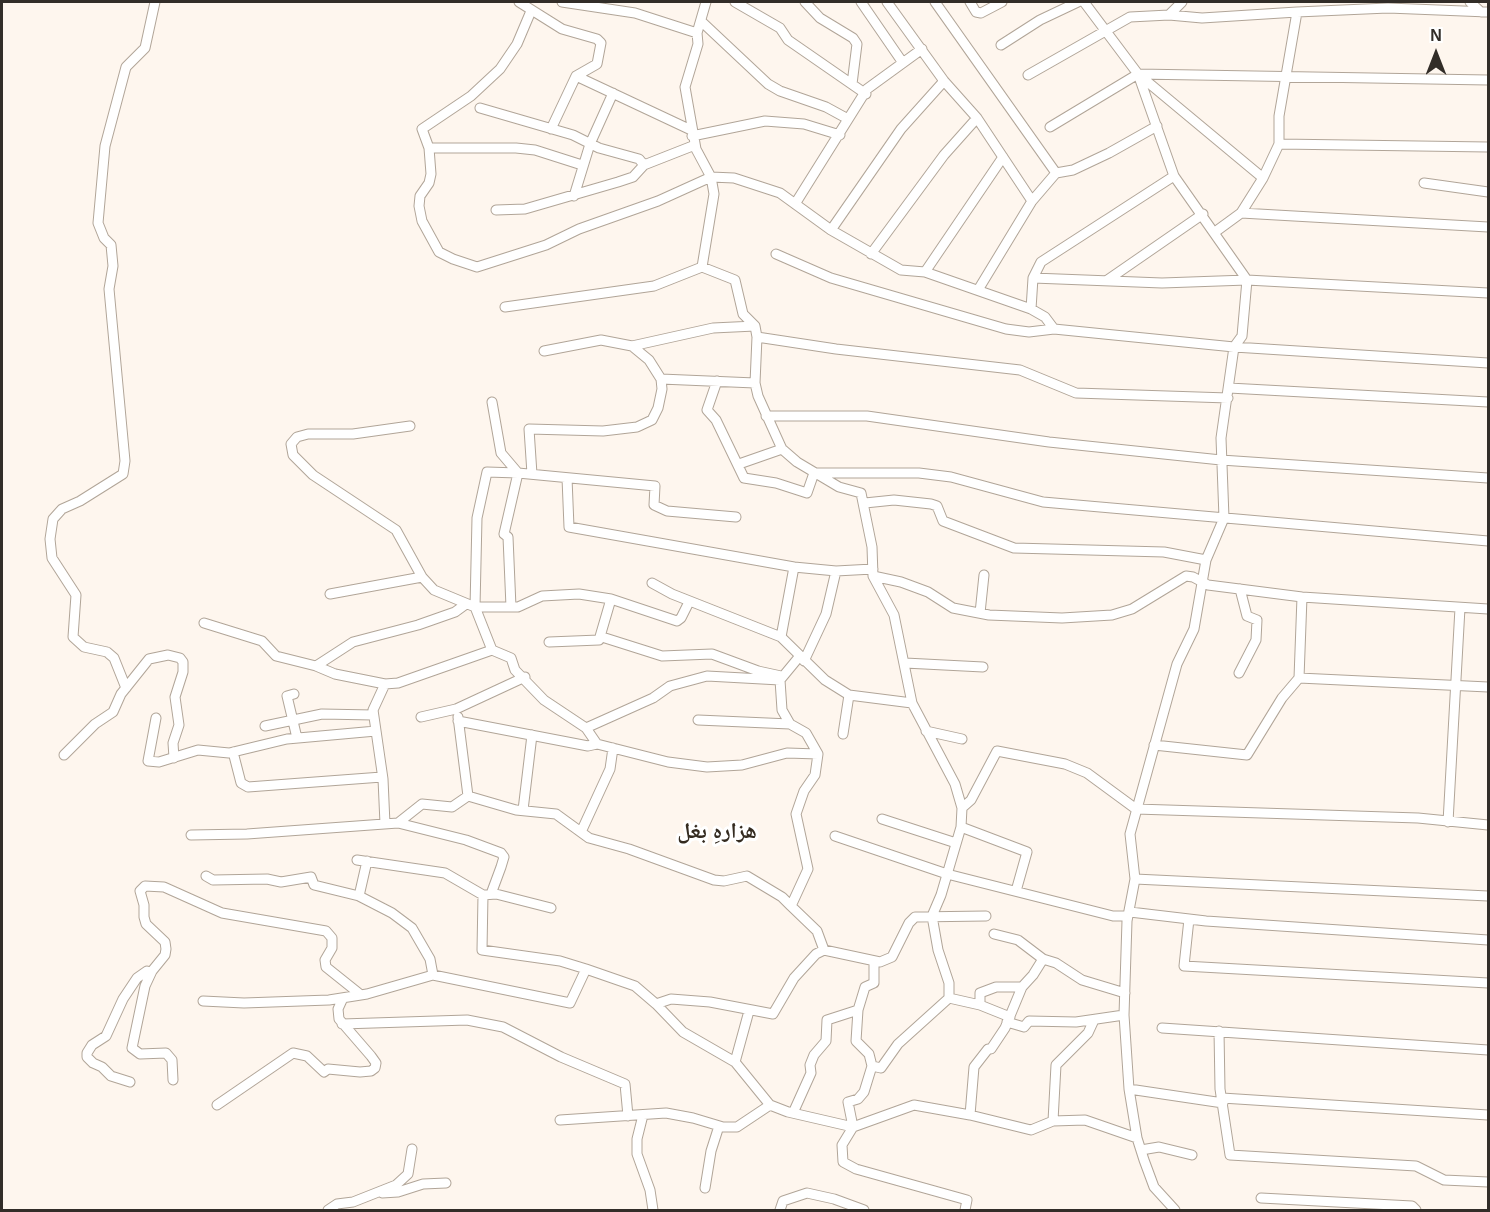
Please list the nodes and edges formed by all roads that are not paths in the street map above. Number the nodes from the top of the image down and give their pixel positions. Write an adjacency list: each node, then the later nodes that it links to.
1 (155, 2): 138 (street)
2 (519, 2): 17 (street)
3 (562, 2): 23 (street)
4 (706, 2): 21 (street)
5 (735, 2): 33 (street)
6 (805, 2): 33 (street)
7 (861, 2): 26 (street)
8 (887, 2): 25 (street)
9 (935, 2): 51 (street)
10 (970, 2): 11 (street)
11 (1002, 2)
12 (1078, 2): 24 (street)
13 (1084, 2): 22 (street)
14 (1182, 2): 20 (street)
15 (1304, 2): 18 (street)
16 (1470, 2): 19 (street)
17 (531, 11): 29 (street); 47 (street)
18 (1302, 12): 19 (street); 20 (street); 30 (street)
19 (1485, 12)
20 (1169, 15): 22 (street)
21 (702, 22): 23 (street); 38 (street)
22 (1107, 31): 27 (street); 28 (street)
23 (697, 33): 43 (street)
24 (1001, 45)
25 (922, 49): 26 (street); 32 (street)
26 (903, 63): 35 (street)
27 (1138, 74): 30 (street); 39 (street); 40 (street); 54 (street)
28 (1028, 75)
29 (576, 76): 34 (street); 41 (street)
30 (1286, 76): 31 (street); 45 (street)
31 (1488, 80)
32 (944, 81): 37 (street); 64 (street)
33 (852, 84): 35 (street)
34 (613, 93): 43 (street); 44 (street)
35 (866, 94): 38 (street)
36 (480, 108): 41 (street)
37 (977, 118): 48 (street); 67 (street)
38 (848, 119): 42 (street)
39 (1157, 126): 51 (street); 52 (street)
40 (1050, 127)
41 (551, 129): 44 (street)
42 (840, 135): 43 (street); 59 (street)
43 (693, 137): 50 (street); 53 (street)
44 (590, 144): 49 (street); 50 (street)
45 (1279, 144): 46 (street); 54 (street)
46 (1488, 147)
47 (429, 148): 49 (street); 53 (street)
48 (1003, 156): 58 (street); 69 (street)
49 (582, 165): 57 (street)
50 (644, 165): 57 (street)
51 (1056, 173): 58 (street)
52 (1174, 176): 62 (street); 70 (street)
53 (711, 177): 59 (street); 68 (street)
54 (1263, 178): 61 (street)
55 (1424, 183): 56 (street)
56 (1488, 192)
57 (574, 196): 60 (street)
58 (1032, 201): 73 (street)
59 (795, 204): 64 (street)
60 (496, 210)
61 (1241, 213): 63 (street); 65 (street)
62 (1203, 214): 65 (street); 72 (street)
63 (1488, 227)
64 (831, 230): 67 (street)
65 (1215, 232): 71 (street)
66 (776, 254): 78 (street)
67 (871, 254): 69 (street)
68 (702, 267): 75 (street); 77 (street)
69 (925, 272): 73 (street)
70 (1034, 278): 72 (street); 76 (street)
71 (1247, 280): 72 (street); 74 (street); 81 (street)
72 (1105, 282)
73 (978, 290): 76 (street)
74 (1488, 293)
75 (505, 307)
76 (1031, 309): 78 (street)
77 (754, 326): 79 (street); 80 (street)
78 (1054, 329): 81 (street)
79 (757, 337): 86 (street); 87 (street)
80 (633, 346): 82 (street); 84 (street)
81 (1234, 347): 83 (street); 87 (street)
82 (544, 351)
83 (1488, 363)
84 (661, 379): 85 (street); 97 (street)
85 (717, 381): 86 (street); 94 (street)
86 (755, 383): 90 (street)
87 (1228, 393): 89 (street); 93 (street)
88 (492, 402): 95 (street)
89 (1488, 402)
90 (766, 416): 92 (street); 93 (street)
91 (410, 426): 109 (street)
92 (782, 449): 94 (street); 96 (street)
93 (1221, 460): 99 (street); 102 (street)
94 (739, 464): 96 (street)
95 (518, 473): 97 (street); 117 (street); 118 (street)
96 (814, 473): 100 (street); 102 (street)
97 (532, 474): 98 (street)
98 (567, 478): 101 (street); 105 (street)
99 (1488, 478)
100 (865, 503): 104 (street); 107 (street)
101 (736, 517)
102 (1224, 518): 103 (street); 104 (street)
103 (1488, 541)
104 (1206, 560): 110 (street)
105 (794, 567): 106 (street); 124 (street)
106 (836, 571): 107 (street); 127 (street)
107 (873, 573): 121 (street); 128 (street)
108 (984, 574): 121 (street)
109 (422, 577): 113 (street); 117 (street)
110 (1202, 582): 112 (street); 121 (street); 159 (street)
111 (652, 583): 116 (street)
112 (1240, 589): 114 (street); 131 (street)
113 (330, 594)
114 (1302, 597): 119 (street); 134 (street)
115 (611, 599): 116 (street); 118 (street); 123 (street)
116 (689, 602): 124 (street)
117 (470, 606): 118 (street); 126 (street); 129 (street)
118 (512, 608)
119 (1461, 608): 120 (street); 136 (street)
120 (1488, 609)
121 (980, 613)
122 (204, 623): 129 (street)
123 (602, 637): 125 (street); 133 (street)
124 (780, 637): 127 (street)
125 (549, 642)
126 (492, 650): 132 (street); 135 (street)
127 (802, 659): 133 (street); 140 (street)
128 (905, 663): 130 (street); 141 (street)
129 (316, 666): 135 (street)
130 (983, 667)
131 (1239, 674)
132 (525, 677): 142 (street); 151 (street)
133 (782, 678): 149 (street); 151 (street)
134 (1299, 678): 136 (street); 159 (street)
135 (385, 684): 143 (street)
136 (1457, 686): 137 (street); 171 (street)
137 (1488, 687)
138 (126, 688): 163 (street); 164 (street)
139 (294, 694): 146 (street)
140 (849, 695): 141 (street); 154 (street)
141 (912, 703): 153 (street)
142 (456, 709): 144 (street); 148 (street)
143 (373, 715): 146 (street); 152 (street)
144 (422, 717)
145 (156, 718): 164 (street)
146 (292, 718): 150 (street); 156 (street)
147 (698, 720): 149 (street)
148 (458, 721): 155 (street); 166 (street)
149 (790, 724): 162 (street)
150 (265, 726)
151 (586, 728): 158 (street)
152 (376, 731): 156 (street); 165 (street)
153 (926, 731): 157 (street); 167 (street)
154 (843, 734)
155 (532, 735): 158 (street); 169 (street)
156 (297, 738): 161 (street)
157 (962, 739)
158 (597, 744): 160 (street)
159 (1154, 745): 168 (street)
160 (613, 748): 162 (street); 176 (street)
161 (233, 752): 164 (street); 165 (street)
162 (818, 754): 187 (street)
163 (64, 755)
164 (174, 758)
165 (382, 777): 173 (street)
166 (468, 796): 169 (street); 172 (street)
167 (962, 808): 168 (street); 175 (street)
168 (1136, 808): 171 (street); 182 (street)
169 (523, 810): 176 (street)
170 (882, 819): 179 (street)
171 (1448, 822): 174 (street)
172 (398, 823): 173 (street); 184 (street)
173 (385, 824): 177 (street)
174 (1488, 825)
175 (961, 827): 179 (street); 183 (street)
176 (581, 832): 187 (street)
177 (191, 835)
178 (835, 836): 180 (street)
179 (956, 843): 180 (street)
180 (947, 874): 183 (street); 190 (street)
181 (206, 876): 185 (street)
182 (1135, 879): 186 (street); 189 (street)
183 (1016, 891): 189 (street)
184 (487, 894): 185 (street); 188 (street); 198 (street)
185 (359, 896): 200 (street)
186 (1488, 896)
187 (791, 906): 195 (street)
188 (551, 908)
189 (1129, 914): 192 (street); 203 (street)
190 (932, 916): 191 (street); 197 (street); 206 (street)
191 (986, 916)
192 (1189, 919): 194 (street); 201 (street)
193 (994, 934): 196 (street)
194 (1488, 940)
195 (824, 950): 197 (street); 211 (street)
196 (1043, 959): 202 (street); 203 (street)
197 (874, 962): 210 (street)
198 (586, 969): 200 (street); 208 (street)
199 (151, 972): 204 (street); 221 (street); 222 (street)
200 (432, 975): 204 (street)
201 (1488, 983)
202 (1022, 987): 209 (street); 213 (street)
203 (1125, 993): 212 (street)
204 (361, 995): 205 (street)
205 (343, 998): 207 (street); 215 (street)
206 (949, 998): 209 (street); 220 (street)
207 (203, 1001)
208 (656, 1004): 211 (street); 219 (street)
209 (980, 1005): 213 (street)
210 (858, 1010): 220 (street); 227 (street)
211 (749, 1011): 219 (street)
212 (1124, 1015): 214 (street); 223 (street)
213 (1009, 1020): 214 (street); 229 (street)
214 (1094, 1020): 233 (street)
215 (342, 1023): 225 (street); 231 (street)
216 (1162, 1029): 217 (street)
217 (1219, 1031): 218 (street); 224 (street)
218 (1488, 1050)
219 (735, 1062): 226 (street)
220 (872, 1066): 235 (street)
221 (173, 1080)
222 (130, 1082)
223 (1129, 1089): 224 (street); 236 (street)
224 (1222, 1100): 230 (street); 240 (street)
225 (217, 1105)
226 (770, 1105): 227 (street); 234 (street)
227 (793, 1113): 235 (street)
228 (643, 1115): 231 (street); 234 (street); 246 (street)
229 (970, 1115): 233 (street); 235 (street)
230 (1488, 1115)
231 (628, 1116): 232 (street)
232 (560, 1120)
233 (1053, 1120): 236 (street)
234 (719, 1126): 242 (street)
235 (853, 1127): 249 (street)
236 (1137, 1138): 238 (street)
237 (412, 1149): 243 (street)
238 (1141, 1150): 239 (street); 250 (street)
239 (1192, 1155)
240 (1488, 1182)
241 (446, 1183): 243 (street)
242 (705, 1188)
243 (377, 1192): 245 (street)
244 (1261, 1198): 251 (street)
245 (328, 1210)
246 (653, 1210)
247 (780, 1210): 248 (street)
248 (864, 1210)
249 (964, 1210)
250 (1175, 1210)
251 (1416, 1210)

